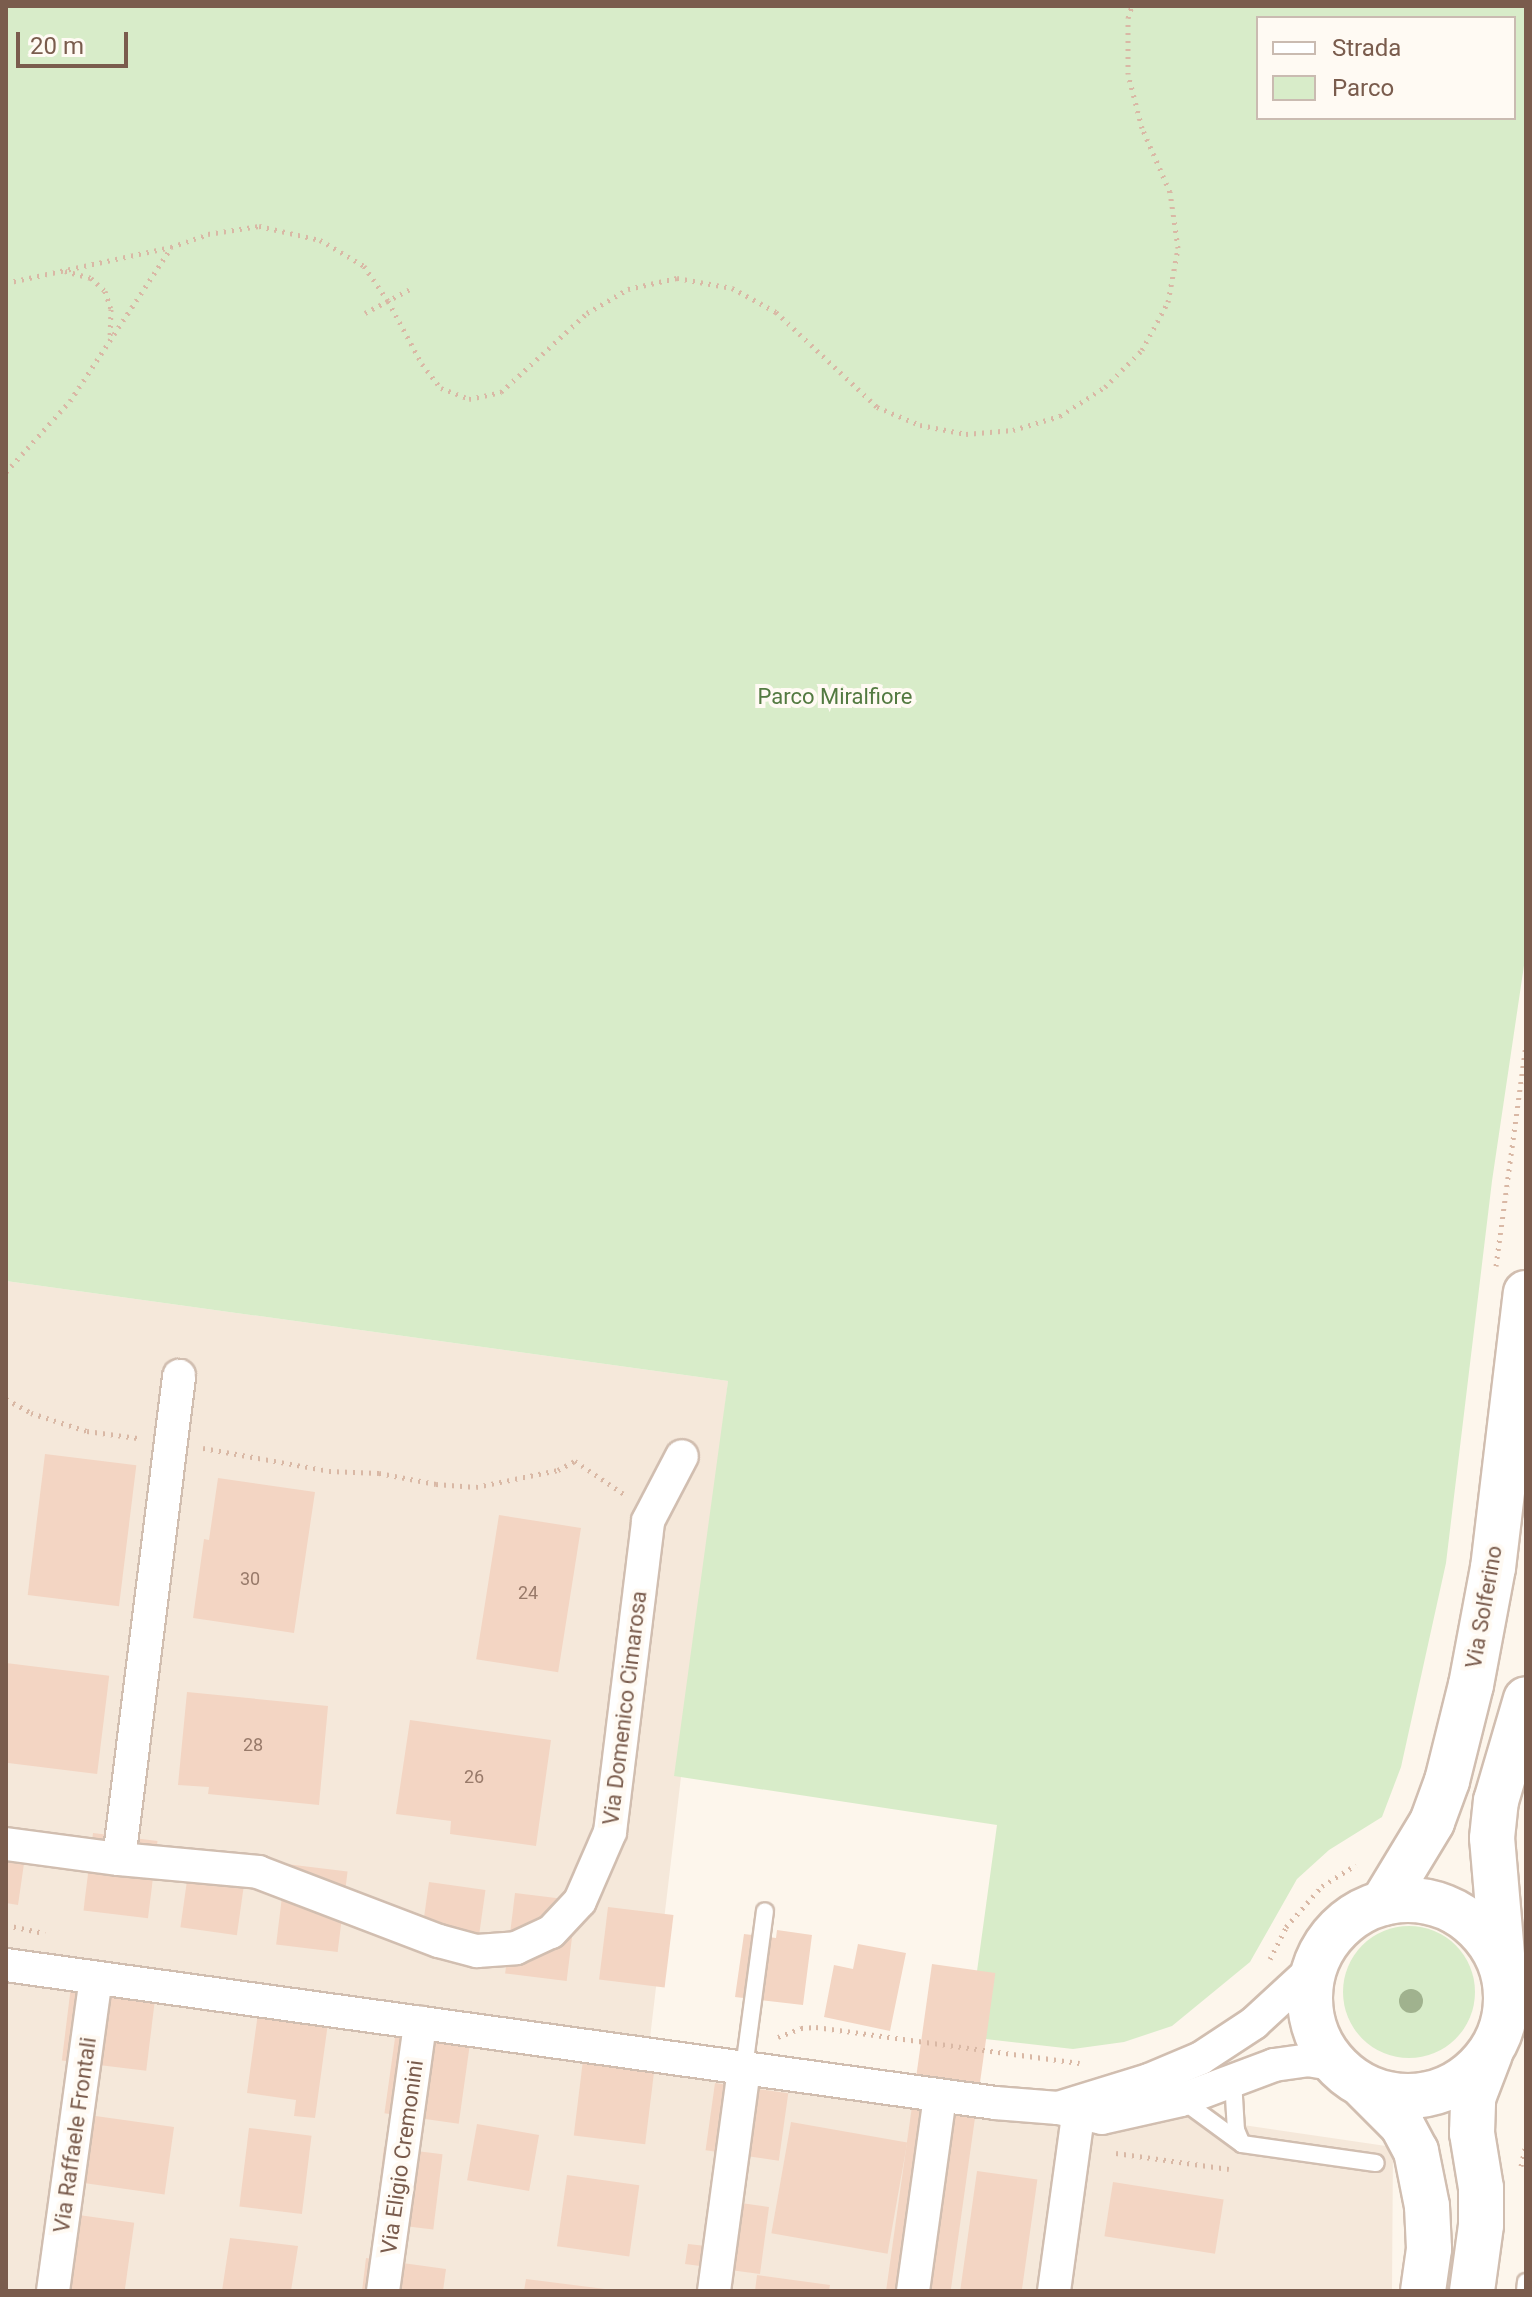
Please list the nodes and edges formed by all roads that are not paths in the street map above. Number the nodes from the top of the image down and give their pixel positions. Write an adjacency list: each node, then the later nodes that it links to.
1 (1510, 1283): 7 (main road, Via Solferino)
2 (179, 1376): 6 (street)
3 (682, 1456): 6 (street, Via Domenico Cimarosa)
4 (1526, 1699): 11 (main road)
5 (6, 1844): 6 (street, Via Domenico Cimarosa)
6 (119, 1859)
7 (1383, 1903): 10 (main road); 11 (main road)
8 (765, 1911): 15 (lane)
9 (6, 1965): 12 (street)
10 (1315, 1967): 16 (main road); 20 (street)
11 (1503, 1973): 14 (main road)
12 (96, 1978): 13 (street); 24 (street, Via Raffaele Frontali)
13 (420, 2023): 15 (street); 25 (street, Via Eligio Cremonini)
14 (1493, 2047): 16 (main road); 30 (main road)
15 (744, 2068): 18 (street); 26 (street)
16 (1350, 2076): 17 (street); 29 (main road)
17 (1233, 2080): 19 (street); 21 (lane)
18 (940, 2096): 20 (street); 27 (street)
19 (1181, 2100): 20 (street); 21 (lane)
20 (1068, 2111): 28 (street)
21 (1242, 2144): 22 (lane)
22 (1376, 2163)
23 (1526, 2282): 31 (lane)
24 (53, 2291)
25 (383, 2291)
26 (714, 2291)
27 (913, 2291)
28 (1054, 2291)
29 (1423, 2291)
30 (1472, 2291)
31 (1525, 2291)

